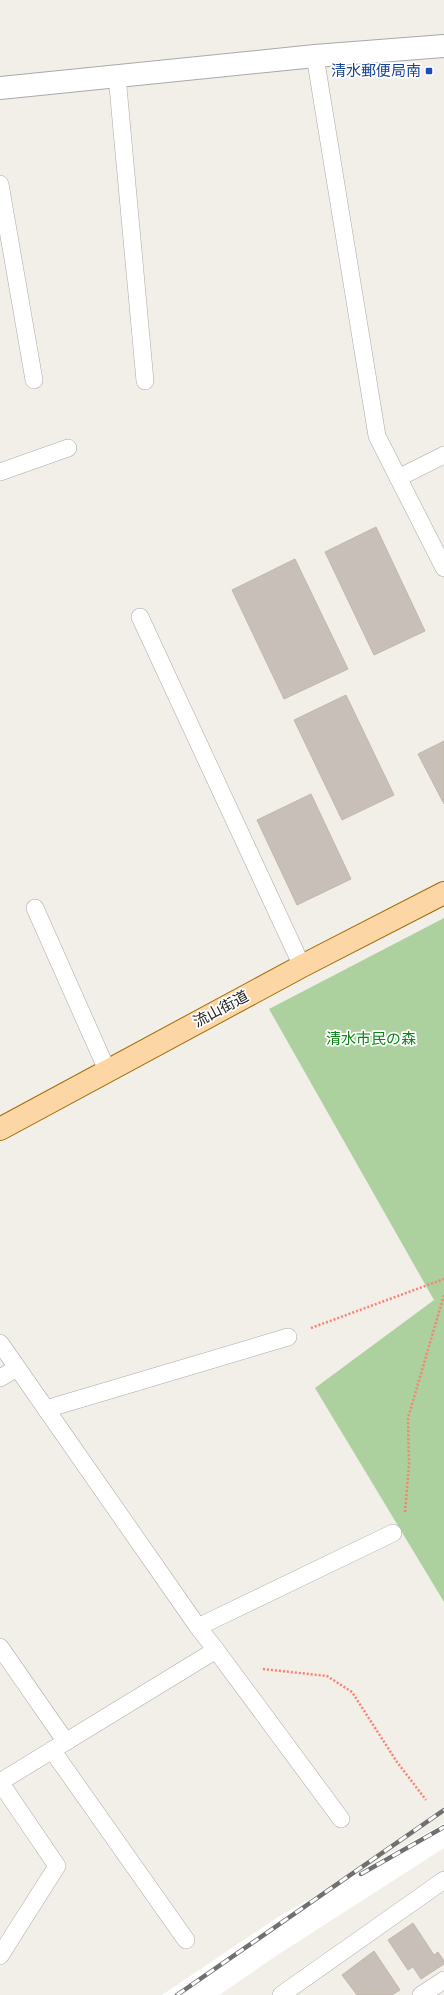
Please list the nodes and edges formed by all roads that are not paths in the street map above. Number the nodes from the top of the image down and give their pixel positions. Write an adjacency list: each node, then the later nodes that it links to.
1 (444, 46): 2 (street)
2 (315, 56): 3 (street); 11 (lane)
3 (116, 76): 4 (street); 7 (lane)
4 (0, 88)
5 (0, 184): 6 (lane)
6 (34, 380)
7 (145, 382)
8 (68, 448): 10 (lane)
9 (444, 455): 11 (lane)
10 (0, 472)
11 (398, 478): 12 (lane)
12 (444, 568)
13 (140, 617): 16 (lane)
14 (444, 893): 16 (main road, 流山街道)
15 (35, 908): 17 (lane)
16 (302, 966): 17 (main road, 流山街道)
17 (107, 1070): 18 (main road, 流山街道)
18 (0, 1129)
19 (288, 1337): 23 (lane)
20 (0, 1344): 21 (lane)
21 (17, 1368): 22 (lane); 23 (lane)
22 (0, 1378)
23 (46, 1409): 25 (lane)
24 (393, 1532): 25 (lane)
25 (198, 1627): 27 (lane)
26 (0, 1647): 28 (lane)
27 (216, 1650): 28 (lane); 30 (lane)
28 (59, 1746): 29 (lane); 32 (lane)
29 (0, 1782): 33 (lane)
30 (341, 1819)
31 (444, 1880): 35 (lane)
32 (186, 1940)
33 (0, 1956)
34 (444, 1980): 36 (lane)
35 (281, 1995)
36 (421, 1995)

